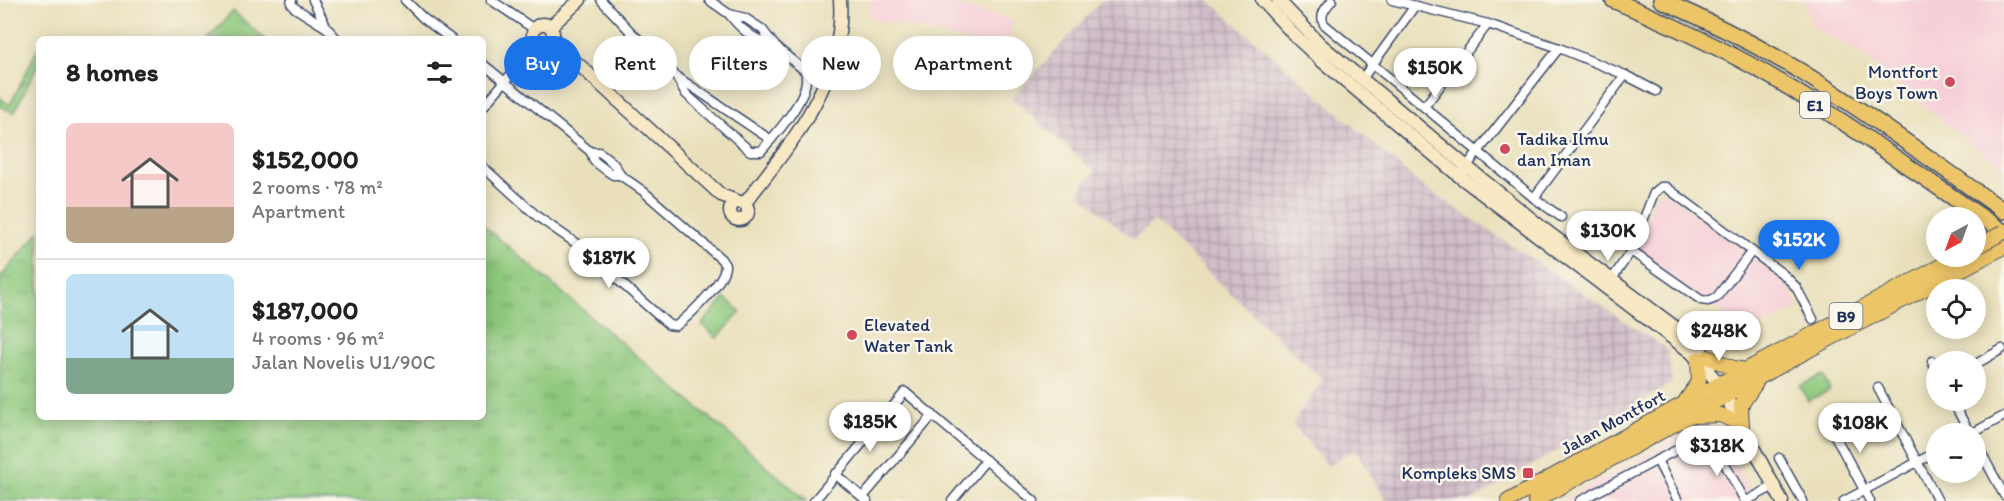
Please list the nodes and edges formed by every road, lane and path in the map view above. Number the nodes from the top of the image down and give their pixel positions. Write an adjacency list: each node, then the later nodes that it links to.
1 (292, 0): 20 (street)
2 (313, 0): 20 (street)
3 (405, 0): 17 (street)
4 (415, 0): 17 (street)
5 (491, 0): 21 (street)
6 (580, 0): 19 (street)
7 (602, 0): 27 (street)
8 (709, 0): 44 (street)
9 (840, 0): 31 (street)
10 (1262, 0): 47 (street)
11 (1278, 0): 35 (street)
12 (1332, 0): 29 (street)
13 (1392, 0): 16 (street)
14 (1613, 0): 51 (highway, E1)
15 (1661, 0): 49 (highway, E1)
16 (1414, 7): 18 (street); 29 (street)
17 (416, 10): 23 (street)
18 (1488, 24): 28 (street); 43 (street)
19 (551, 26): 21 (street); 26 (street)
20 (327, 28): 22 (street)
21 (533, 32): 24 (street); 25 (street)
22 (334, 36)
23 (447, 36)
24 (532, 36)
25 (534, 36)
26 (554, 36)
27 (635, 36)
28 (1559, 48): 32 (street); 45 (street)
29 (1373, 64): 35 (street); 43 (street)
30 (486, 66): 36 (street)
31 (581, 71)
32 (1625, 75): 39 (street); 48 (street)
33 (677, 77): 40 (street)
34 (677, 78): 42 (street)
35 (1362, 78): 47 (street)
36 (504, 80)
37 (504, 82): 41 (street)
38 (516, 90): 46 (street)
39 (1656, 91)
40 (707, 97): 42 (street); 44 (street)
41 (486, 103)
42 (699, 106): 44 (street)
43 (1424, 107): 45 (street)
44 (771, 140)
45 (1479, 151): 47 (street); 48 (street)
46 (486, 171)
47 (1463, 171): 59 (street)
48 (1534, 198): 50 (street)
49 (2004, 211)
50 (1561, 217)
51 (2004, 232): 52 (main road, bridge)
52 (1986, 242)
53 (2004, 247): 56 (main road, Jalan Montfort / B9)
54 (1631, 251): 55 (street); 55 (street); 59 (street)
55 (1752, 251): 60 (street)
56 (1986, 253)
57 (1948, 267): 61 (main road, Jalan Montfort / B9)
58 (1949, 267): 67 (main road, Jalan Montfort / B9)
59 (1608, 284): 64 (street)
60 (1813, 319): 61 (street); 62 (street)
61 (1834, 322): 62 (main road, Jalan Montfort / B9)
62 (1806, 337): 66 (main road, Jalan Montfort / B9)
63 (2002, 349): 65 (street)
64 (1703, 358): 66 (main road); 68 (street); 71 (main road)
65 (1986, 358)
66 (1744, 370): 68 (main road, Jalan Montfort / B9)
67 (1759, 378): 70 (main road, Jalan Montfort / B9); 75 (main road)
68 (1719, 384): 70 (street); 71 (main road, Jalan Montfort / B9)
69 (1878, 387): 82 (street)
70 (1726, 396): 71 (main road, Jalan Montfort / B9); 75 (street)
71 (1686, 410): 75 (main road); 92 (main road, Jalan Montfort / B9); 93 (main road, Jalan Montfort / B9)
72 (933, 415): 80 (street); 83 (street); 88 (street)
73 (2004, 416): 76 (street)
74 (1826, 419): 86 (street)
75 (1742, 426): 85 (street)
76 (1986, 426)
77 (1926, 457): 82 (street)
78 (1779, 458): 98 (street)
79 (1986, 459): 84 (street)
80 (986, 460): 90 (street); 91 (street)
81 (1657, 460): 94 (street); 95 (street); 96 (street)
82 (1917, 462): 86 (street); 101 (street)
83 (835, 474): 88 (street); 89 (street)
84 (2001, 483): 87 (street)
85 (1774, 486): 96 (street); 97 (street)
86 (1864, 490): 99 (street); 100 (street)
87 (2004, 495)
88 (865, 499)
89 (814, 501)
90 (952, 501)
91 (1034, 501)
92 (1508, 501)
93 (1534, 501)
94 (1580, 501)
95 (1678, 501)
96 (1746, 501)
97 (1782, 501)
98 (1803, 501)
99 (1844, 501)
100 (1870, 501)
101 (1938, 501)

